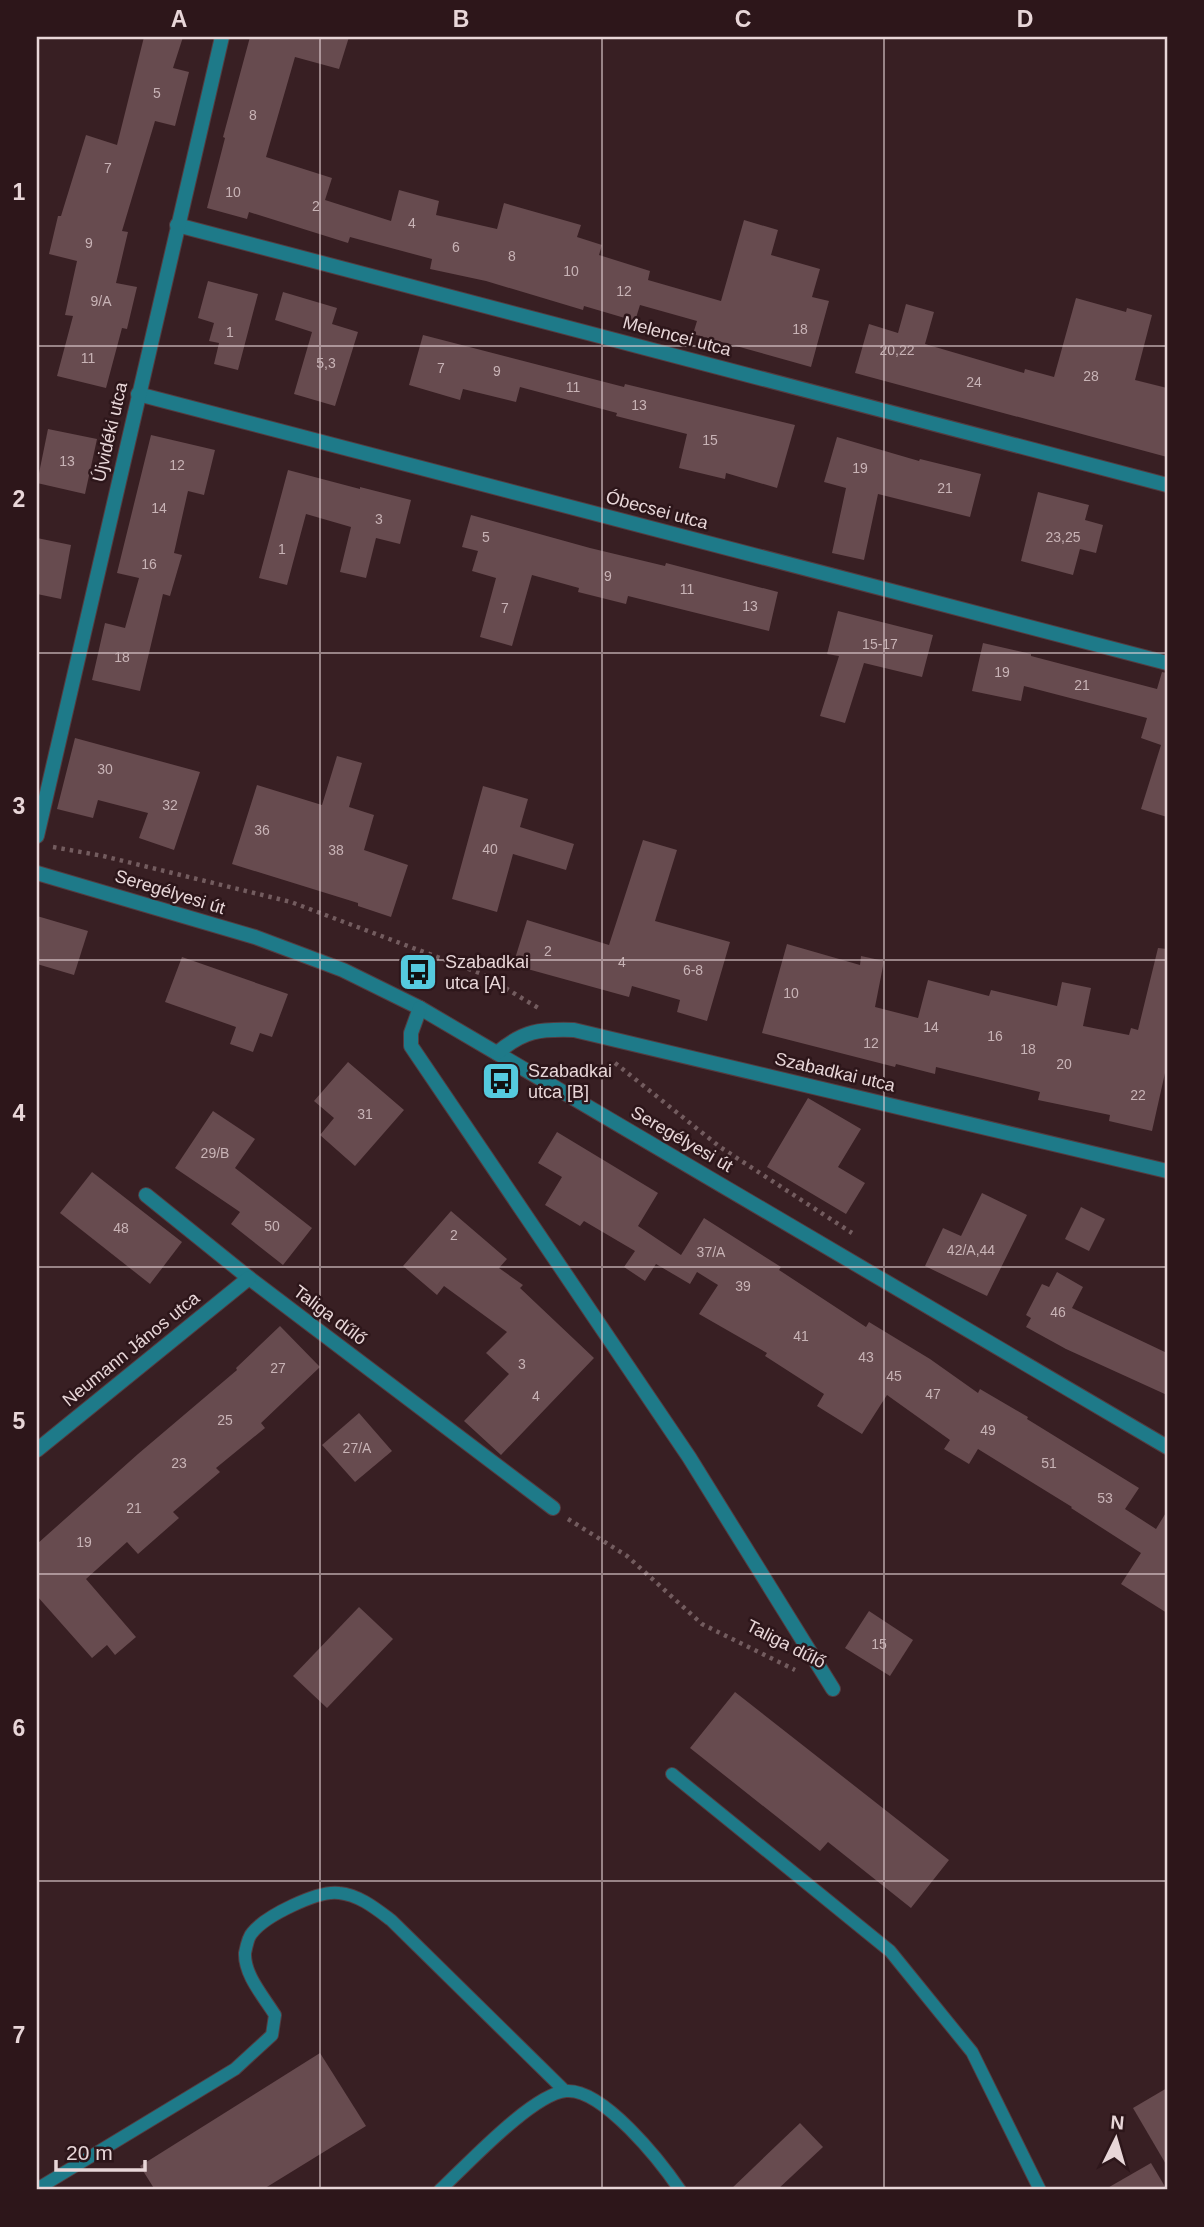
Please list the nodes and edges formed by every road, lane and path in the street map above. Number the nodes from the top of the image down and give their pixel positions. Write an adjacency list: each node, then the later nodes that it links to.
1 (222, 37): 2 (street, Újvidéki utca)
2 (177, 225): 3 (street, Újvidéki utca); 4 (street, Melencei utca)
3 (138, 394): 5 (street, Óbecsei utca); 6 (street, Újvidéki utca)
4 (1167, 485)
5 (1167, 663)
6 (37, 836)
7 (50, 846): 10 (path)
8 (37, 873): 9 (street, Seregélyesi út)
9 (420, 1009): 11 (street, Seregélyesi út); 21 (street, Taliga dűlő)
10 (575, 1030): 11 (street, Szabadkai utca); 13 (street, Szabadkai utca)
11 (498, 1053): 17 (street, Seregélyesi út)
12 (606, 1055): 15 (path)
13 (1167, 1171)
14 (146, 1195): 16 (street, Taliga dűlő)
15 (854, 1235)
16 (249, 1278): 18 (street, Neumann János utca); 19 (street, Taliga dűlő)
17 (1167, 1447)
18 (37, 1450)
19 (553, 1508): 20 (path, Taliga dűlő)
20 (798, 1672)
21 (833, 1689)
22 (672, 1774): 27 (lane)
23 (565, 2091): 24 (lane); 25 (lane); 26 (lane)
24 (37, 2189)
25 (440, 2190)
26 (680, 2190)
27 (1040, 2190)

